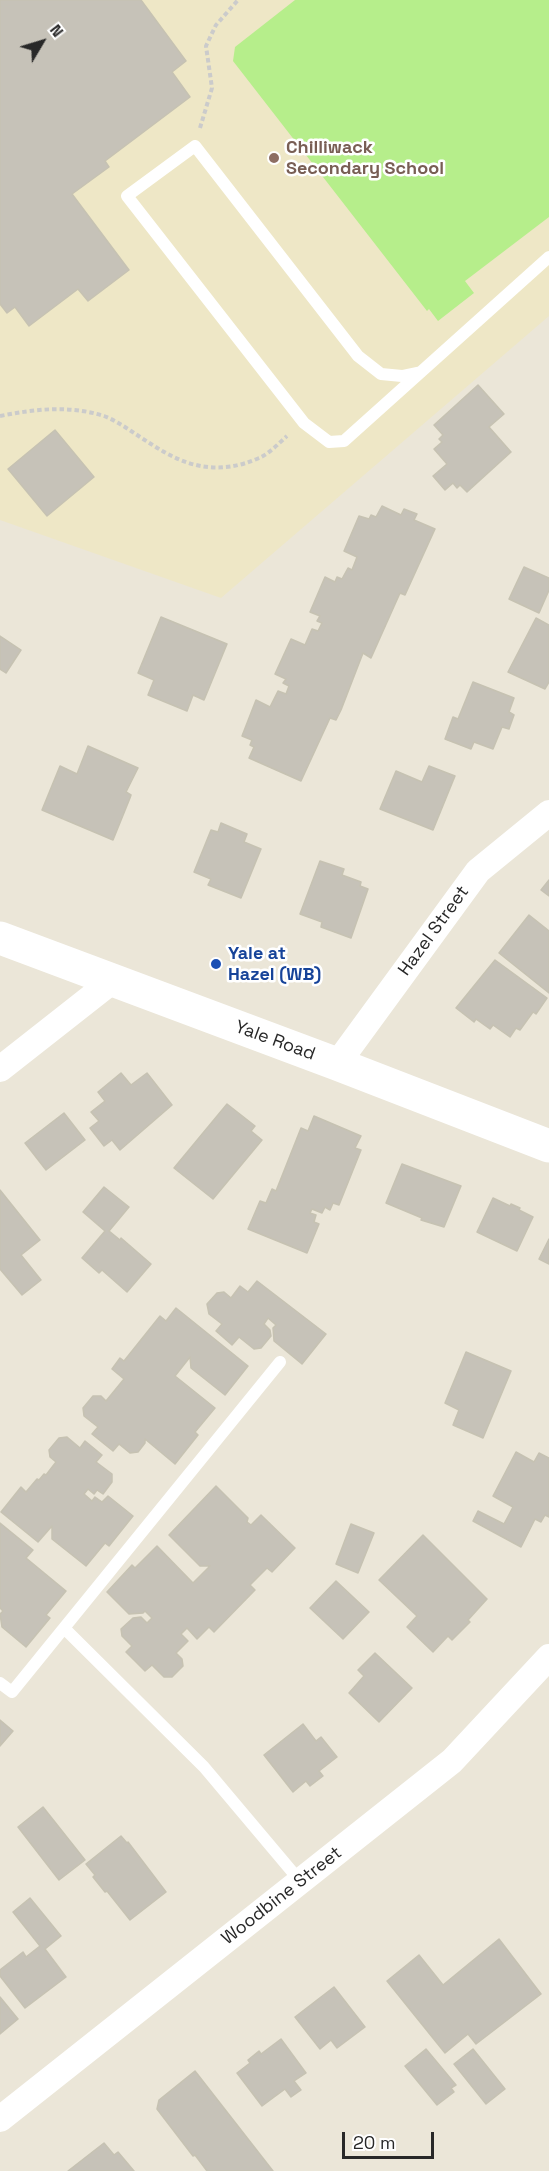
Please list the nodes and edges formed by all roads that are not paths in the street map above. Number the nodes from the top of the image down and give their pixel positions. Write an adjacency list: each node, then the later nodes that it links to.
1 (549, 257): 2 (lane)
2 (421, 372): 2 (lane)
3 (549, 813): 6 (street, Hazel Street)
4 (0, 938): 5 (main road, Yale Road)
5 (112, 981): 6 (main road, Yale Road); 7 (street)
6 (337, 1064): 8 (main road, Yale Road)
7 (0, 1069)
8 (549, 1146)
9 (280, 1362): 10 (lane)
10 (64, 1628): 12 (lane); 13 (lane)
11 (549, 1657): 13 (street, Woodbine Street)
12 (0, 1683)
13 (300, 1881): 14 (street, Woodbine Street)
14 (0, 2119)

